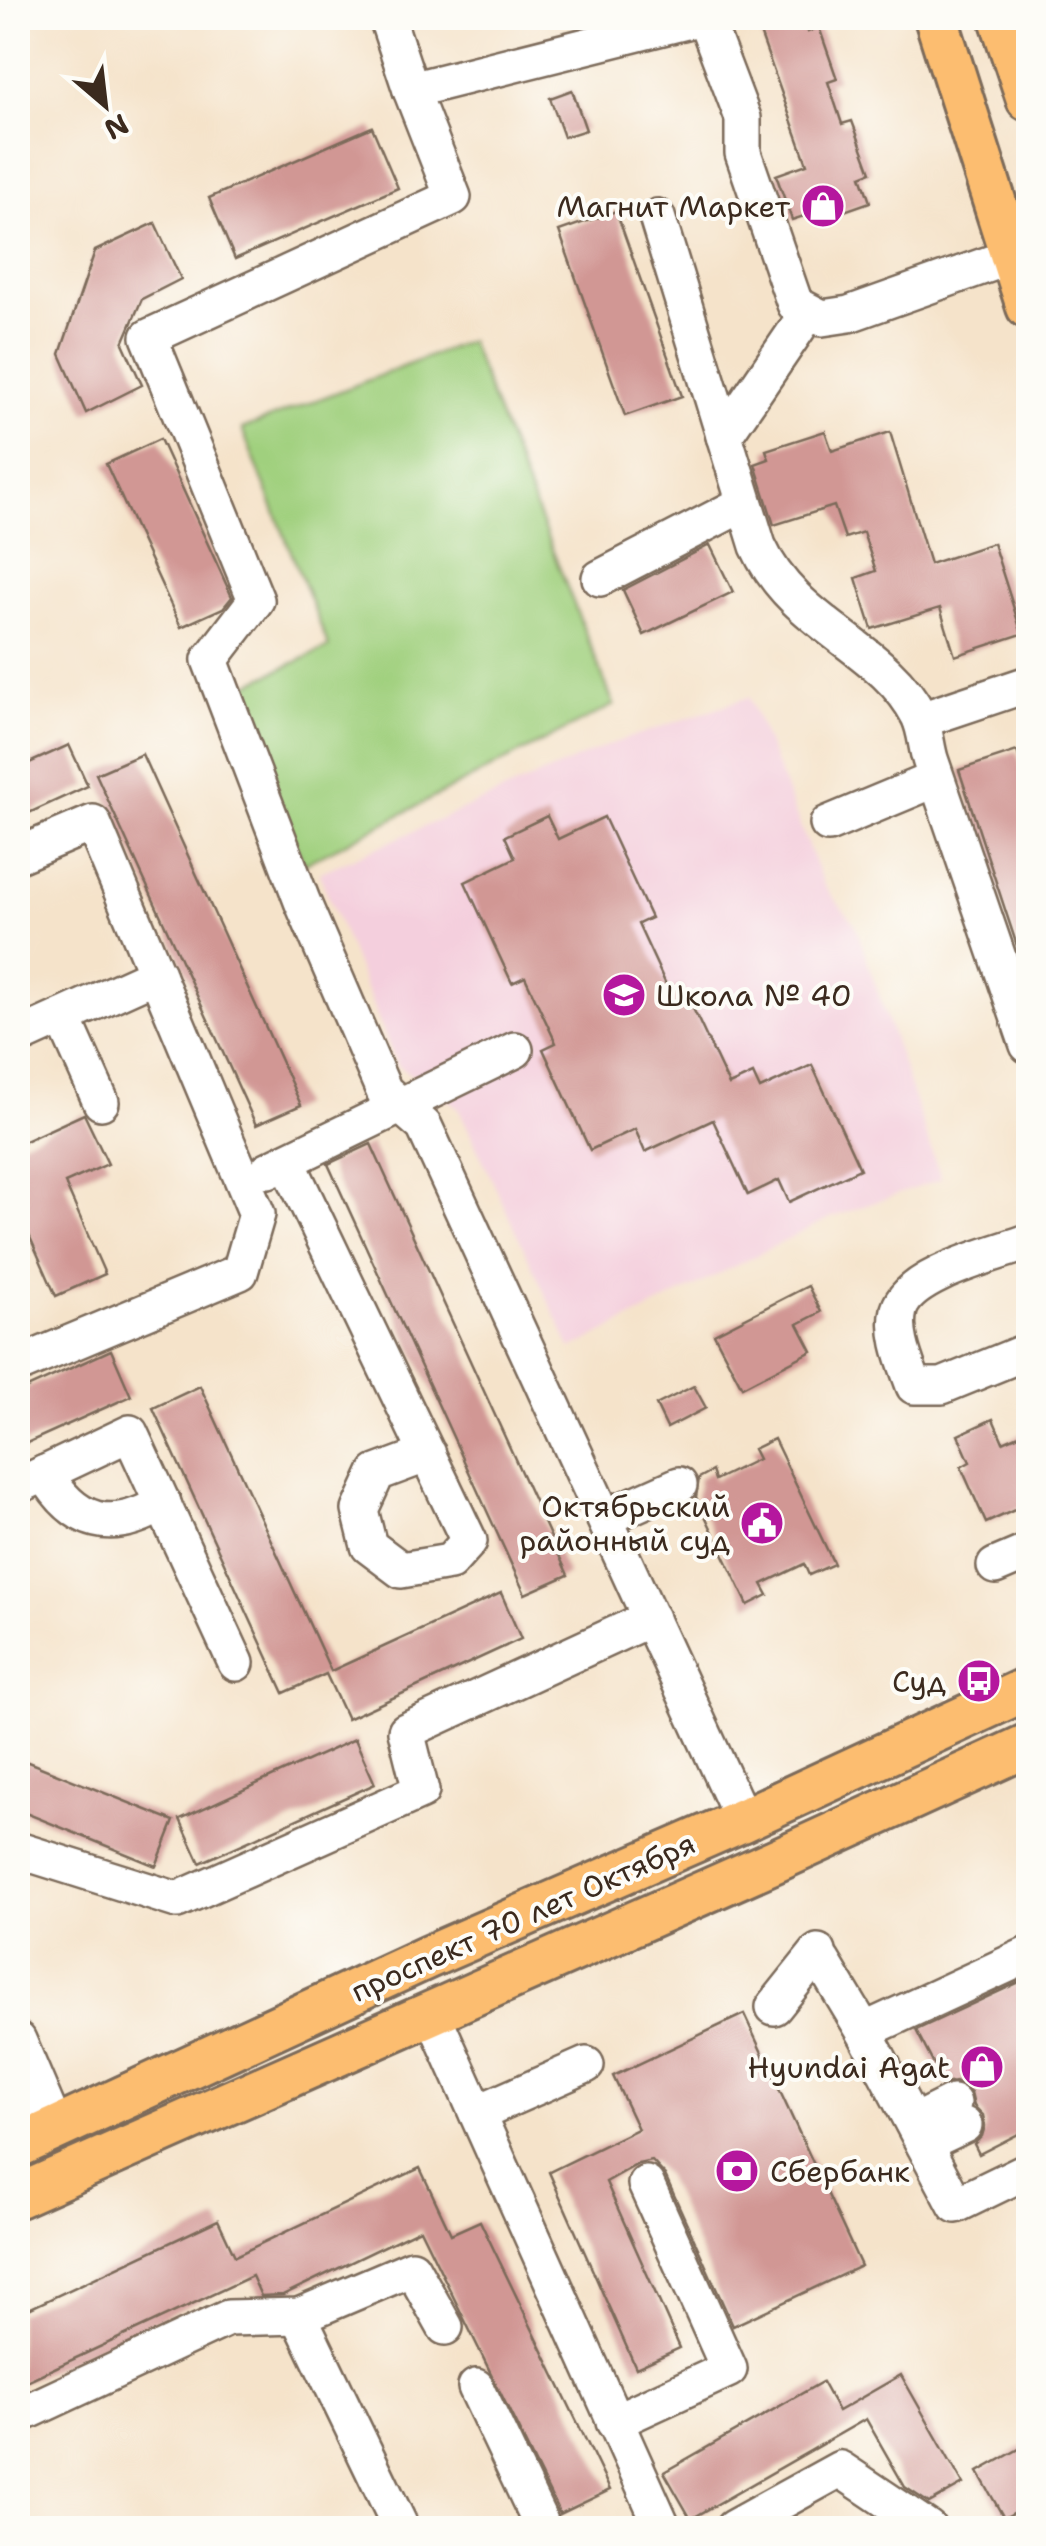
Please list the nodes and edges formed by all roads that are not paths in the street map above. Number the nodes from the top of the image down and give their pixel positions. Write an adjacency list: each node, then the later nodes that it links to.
1 (387, 18): 5 (lane)
2 (701, 18): 5 (lane); 10 (lane)
3 (936, 18): 8 (main road)
4 (1002, 18): 6 (main road)
5 (411, 90): 25 (lane)
6 (1028, 100)
7 (657, 217): 11 (lane)
8 (1012, 256): 9 (main road); 10 (lane)
9 (1028, 307)
10 (808, 313): 11 (lane)
11 (724, 436): 12 (lane)
12 (743, 504): 13 (lane); 15 (lane)
13 (600, 578)
14 (1028, 684): 15 (lane)
15 (921, 720): 16 (lane)
16 (936, 779): 17 (lane); 22 (lane)
17 (828, 824)
18 (18, 856): 19 (lane)
19 (157, 974): 20 (lane); 27 (lane)
20 (63, 1016): 21 (lane); 24 (lane)
21 (18, 1037)
22 (1028, 1046)
23 (514, 1050): 25 (lane)
24 (100, 1102)
25 (402, 1106): 26 (lane); 35 (lane)
26 (287, 1161): 27 (lane); 31 (lane)
27 (244, 1181): 30 (lane)
28 (1028, 1242): 29 (lane)
29 (1028, 1351)
30 (18, 1365)
31 (428, 1454)
32 (31, 1479): 34 (lane); 34 (lane)
33 (679, 1485): 35 (lane)
34 (163, 1503): 39 (lane)
35 (604, 1518): 38 (lane)
36 (1028, 1552): 37 (lane)
37 (995, 1566)
38 (650, 1618): 42 (lane); 43 (lane)
39 (236, 1663)
40 (1028, 1688): 42 (main road, проспект 70 лет Октября)
41 (1028, 1745): 44 (main road, проспект 70 лет Октября)
42 (743, 1820): 44 (main road); 46 (main road, проспект 70 лет Октября)
43 (18, 1850)
44 (777, 1860): 48 (main road, проспект 70 лет Октября)
45 (1028, 1956): 49 (lane)
46 (409, 1966): 48 (main road); 54 (main road, проспект 70 лет Октября)
47 (774, 2007): 49 (lane)
48 (432, 2013): 52 (lane); 57 (main road, проспект 70 лет Октября)
49 (864, 2031): 55 (lane)
50 (18, 2040): 54 (lane)
51 (586, 2065): 52 (lane)
52 (477, 2112): 65 (lane)
53 (958, 2114): 55 (lane)
54 (56, 2129): 56 (main road, проспект 70 лет Октября); 57 (main road)
55 (918, 2134): 58 (lane)
56 (18, 2146)
57 (76, 2170): 60 (main road, проспект 70 лет Октября)
58 (1028, 2170)
59 (646, 2184): 65 (lane)
60 (18, 2196)
61 (300, 2316): 62 (lane); 64 (lane); 67 (lane)
62 (445, 2326)
63 (476, 2387): 68 (lane)
64 (18, 2416)
65 (614, 2422): 66 (lane)
66 (648, 2524)
67 (401, 2528)
68 (544, 2528)
69 (733, 2528): 70 (lane)
70 (928, 2528)

